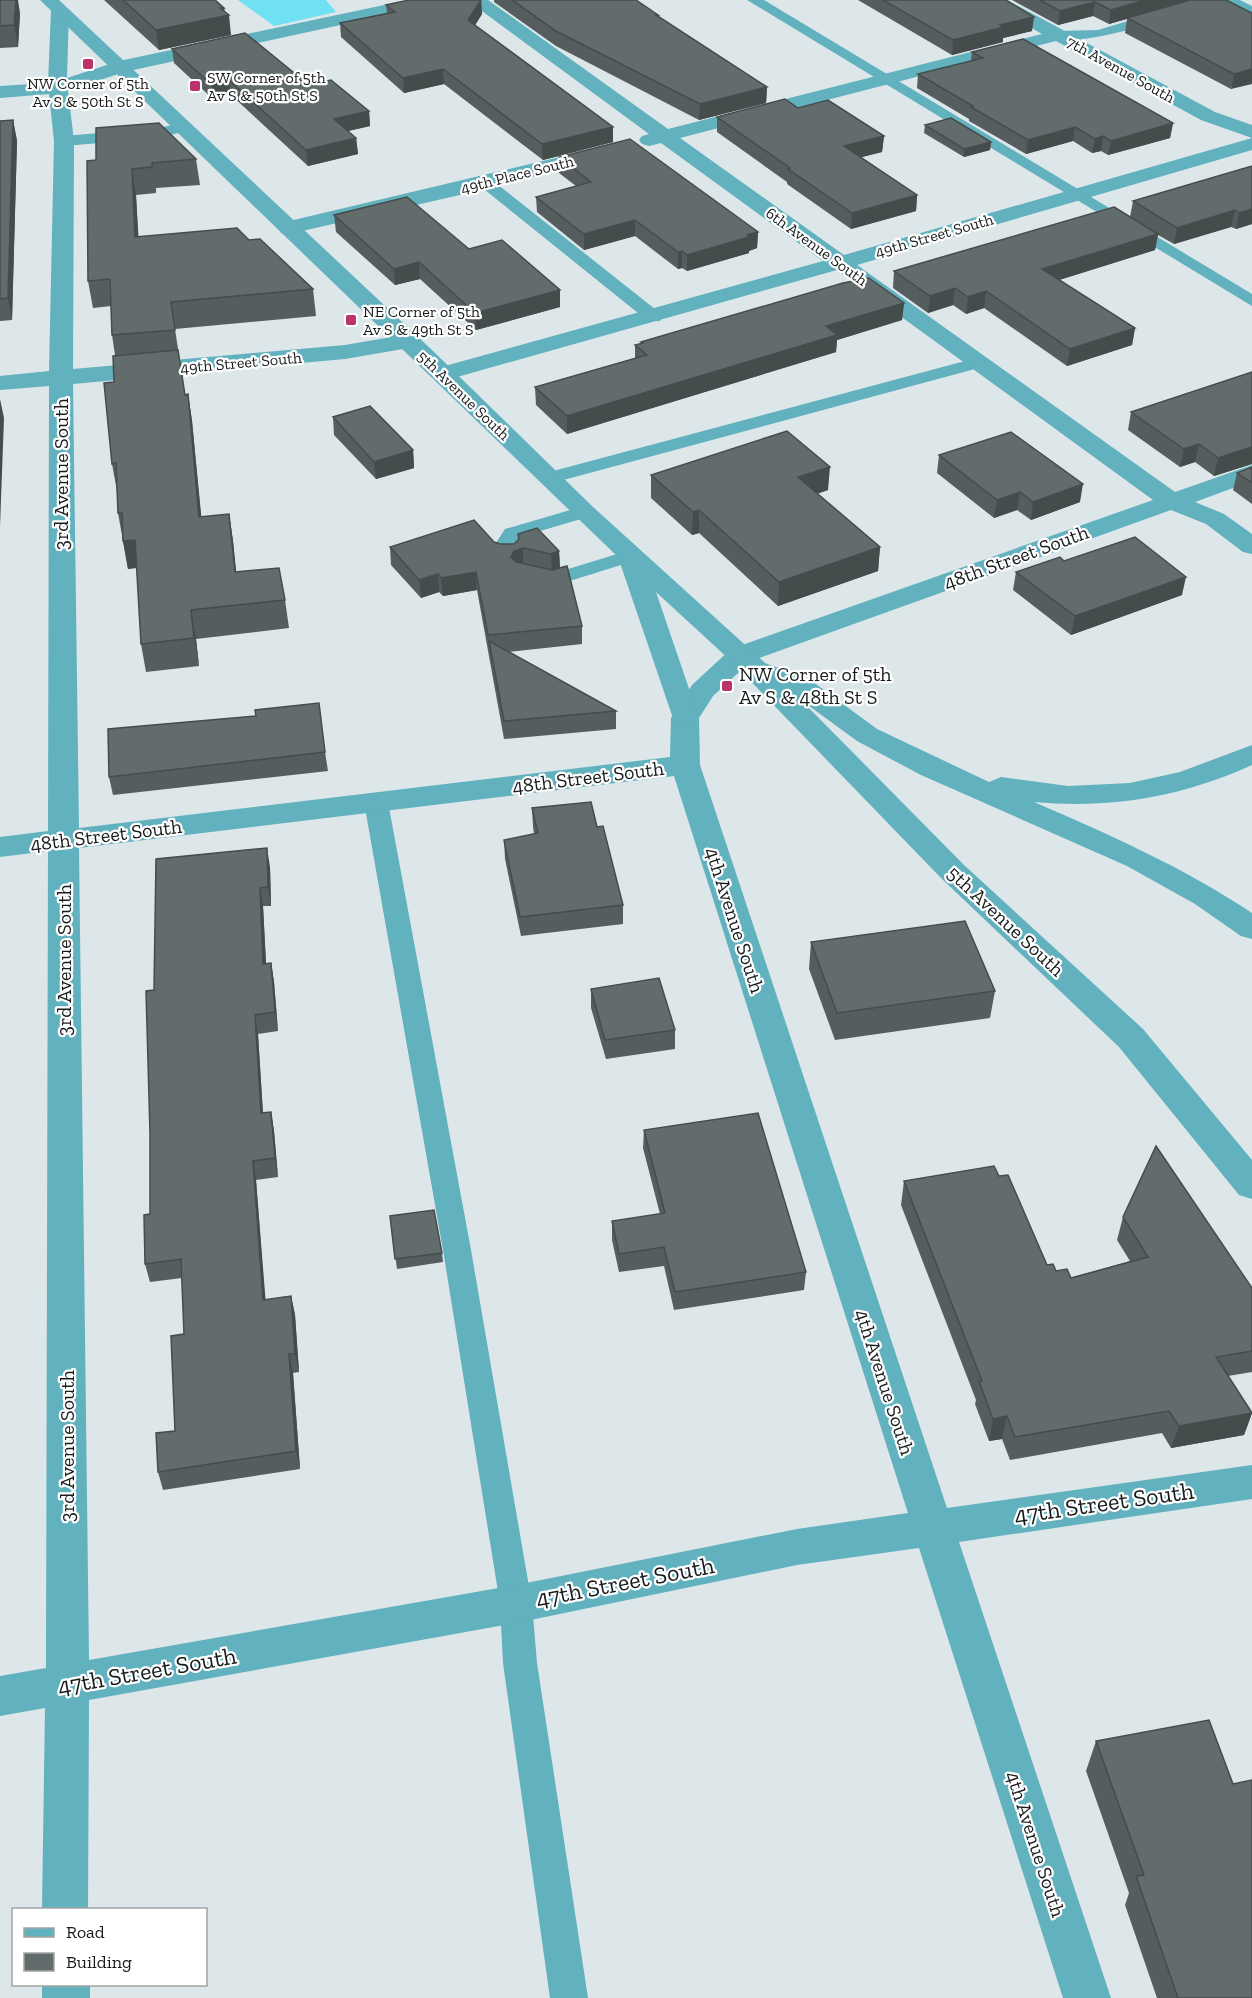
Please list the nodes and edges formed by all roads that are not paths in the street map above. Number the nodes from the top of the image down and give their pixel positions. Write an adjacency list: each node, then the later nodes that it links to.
1 (433, 0): 10 (street)
2 (476, 0): 16 (street, 6th Avenue South)
3 (754, 0): 11 (lane)
4 (994, 0): 9 (street, 7th Avenue South)
5 (1213, 0): 9 (lane)
6 (1229, 0): 8 (lane)
7 (54, 5): 10 (street, 5th Avenue South); 12 (street, 3rd Avenue South)
8 (1252, 11)
9 (1059, 35): 11 (street, 49th Place South); 15 (street, 7th Avenue South)
10 (120, 67): 12 (street); 14 (street, 5th Avenue South)
11 (885, 80): 16 (street, 49th Place South); 20 (lane)
12 (57, 88): 13 (street); 17 (street, 3rd Avenue South)
13 (0, 92)
14 (185, 127): 17 (lane); 21 (street, 5th Avenue South)
15 (1252, 132)
16 (664, 136): 19 (street, 49th Place South); 22 (street, 6th Avenue South)
17 (64, 141): 28 (street, 3rd Avenue South)
18 (1252, 144): 20 (street, 49th Street South)
19 (486, 183): 21 (street, 49th Place South); 24 (lane)
20 (1076, 195): 22 (street, 49th Street South); 23 (lane)
21 (289, 228): 25 (street, 5th Avenue South)
22 (838, 262): 24 (street, 49th Street South); 26 (street, 6th Avenue South)
23 (1252, 301)
24 (654, 317): 27 (street, 49th Street South)
25 (409, 342): 27 (street, 5th Avenue South); 28 (street, 49th Street South)
26 (980, 362): 31 (lane); 32 (street, 6th Avenue South)
27 (442, 374): 31 (street, 5th Avenue South)
28 (61, 378): 29 (street, 49th Street South); 44 (street, 3rd Avenue South)
29 (0, 383)
30 (1252, 473): 32 (street, 48th Street South)
31 (549, 478): 33 (street, 5th Avenue South)
32 (1171, 501): 34 (street, 6th Avenue South); 38 (street, 48th Street South)
33 (584, 512): 35 (lane); 36 (street, 5th Avenue South)
34 (1252, 546)
35 (508, 556)
36 (630, 556): 37 (lane); 38 (street, 5th Avenue South); 39 (street)
37 (524, 574)
38 (745, 661): 39 (street, 48th Street South); 42 (street, 5th Avenue South); 47 (street, 5th Avenue South)
39 (685, 718): 41 (street, 48th Street South)
40 (1252, 754): 42 (street)
41 (685, 765): 43 (street, 48th Street South); 49 (street, 4th Avenue South)
42 (931, 768): 46 (street, 5th Avenue South)
43 (376, 802): 44 (street, 48th Street South); 50 (lane)
44 (63, 840): 45 (street, 48th Street South); 51 (street, 3rd Avenue South)
45 (0, 847)
46 (1252, 928)
47 (1252, 1185)
48 (1252, 1482): 49 (street, 47th Street South)
49 (932, 1527): 50 (street, 47th Street South); 55 (street, 4th Avenue South)
50 (516, 1604): 51 (street, 47th Street South); 54 (lane)
51 (68, 1685): 52 (street, 47th Street South); 53 (street, 3rd Avenue South)
52 (0, 1696)
53 (65, 1908)
54 (569, 1998)
55 (1087, 1998)

